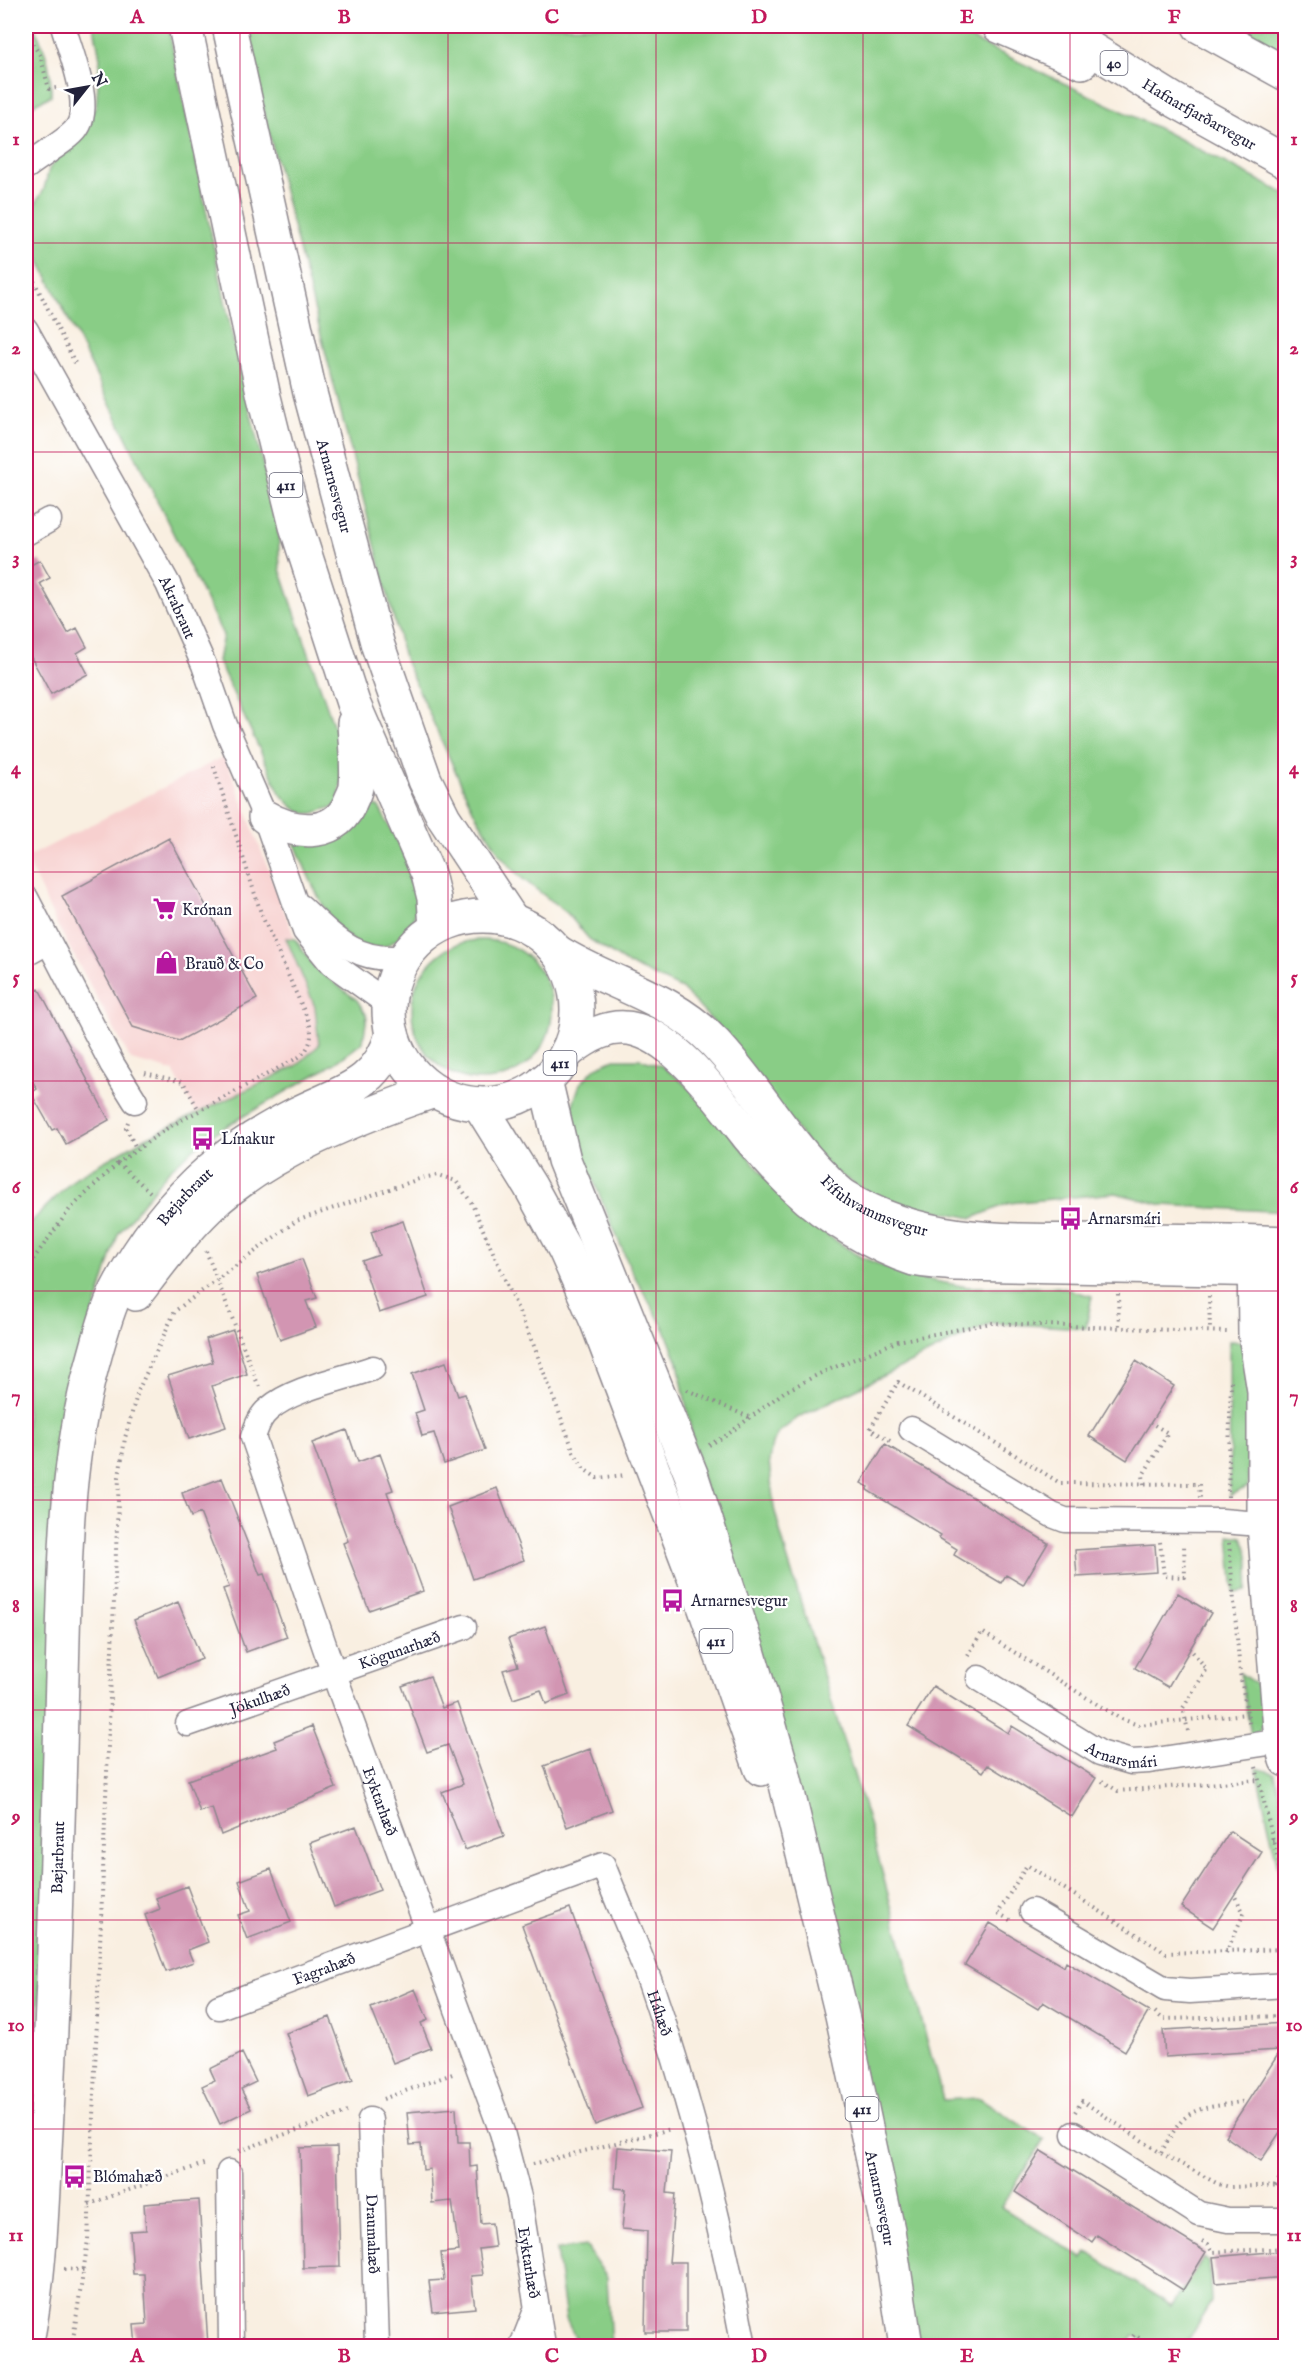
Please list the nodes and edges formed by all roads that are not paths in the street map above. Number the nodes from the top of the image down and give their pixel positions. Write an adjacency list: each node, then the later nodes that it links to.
1 (63, 26): 9 (street)
2 (185, 26): 15 (main road, 411)
3 (229, 26): 19 (main road, Arnarnesvegur / 411)
4 (999, 26): 8 (main road)
5 (1054, 26): 8 (main road, Hafnarfjarðarvegur / 40)
6 (1199, 26): 7 (main road)
7 (1286, 74)
8 (1174, 100): 10 (main road, Hafnarfjarðarvegur / 40)
9 (36, 149): 11 (street)
10 (1286, 162)
11 (29, 176)
12 (26, 330): 16 (street, Akrabraut)
13 (49, 520): 14 (street)
14 (26, 533)
15 (352, 703): 16 (main road); 20 (main road, 411)
16 (265, 817): 18 (street, Akrabraut)
17 (26, 898): 21 (street)
18 (295, 902): 24 (street, Akrabraut); 25 (street, Akrabraut)
19 (512, 920): 20 (main road, Arnarnesvegur / 411); 22 (main road, Arnarnesvegur / 411)
20 (436, 928): 24 (main road, Arnarnesvegur / 411)
21 (48, 942): 23 (street); 29 (street)
22 (556, 951): 26 (main road, Arnarnesvegur / 411); 31 (main road, Fífuhvammsvegur)
23 (26, 954)
24 (405, 957): 25 (main road, Arnarnesvegur / 411)
25 (390, 1022): 28 (main road, Arnarnesvegur / 411); 32 (main road, Bæjarbraut)
26 (567, 1052): 27 (main road, Arnarnesvegur / 411); 31 (main road, Fífuhvammsvegur)
27 (545, 1080): 30 (main road, Arnarnesvegur / 411); 41 (main road, Arnarnesvegur / 411)
28 (434, 1091): 30 (main road, Arnarnesvegur / 411); 32 (main road, Bæjarbraut)
29 (135, 1101)
30 (479, 1104): 41 (main road, Arnarnesvegur / 411)
31 (1273, 1256): 35 (main road, Arnarsmári)
32 (91, 1368): 51 (main road, Bæjarbraut)
33 (373, 1368): 37 (street, Eyktarhæð)
34 (911, 1429): 35 (street)
35 (1275, 1525): 40 (main road, Arnarsmári)
36 (464, 1627): 37 (street, Kögunarhæð)
37 (334, 1674): 39 (street, Jökulhæð); 43 (street, Eyktarhæð)
38 (979, 1677): 40 (street, Arnarsmári)
39 (188, 1724)
40 (1283, 1751)
41 (807, 1875): 57 (main road, Arnarnesvegur / 411)
42 (1032, 1911): 44 (street)
43 (429, 1931): 45 (street, Fagrahæð); 50 (street, Eyktarhæð); 56 (street, Háhæð)
44 (1286, 1985)
45 (219, 2007)
46 (369, 2109): 53 (street, Draumahæð)
47 (1074, 2134): 49 (street)
48 (224, 2162): 52 (street)
49 (1286, 2220)
50 (538, 2306): 54 (street, Eyktarhæð); 55 (street, Eyktarhæð)
51 (26, 2346)
52 (231, 2346)
53 (377, 2346)
54 (522, 2346)
55 (543, 2346)
56 (744, 2346)
57 (906, 2346)

